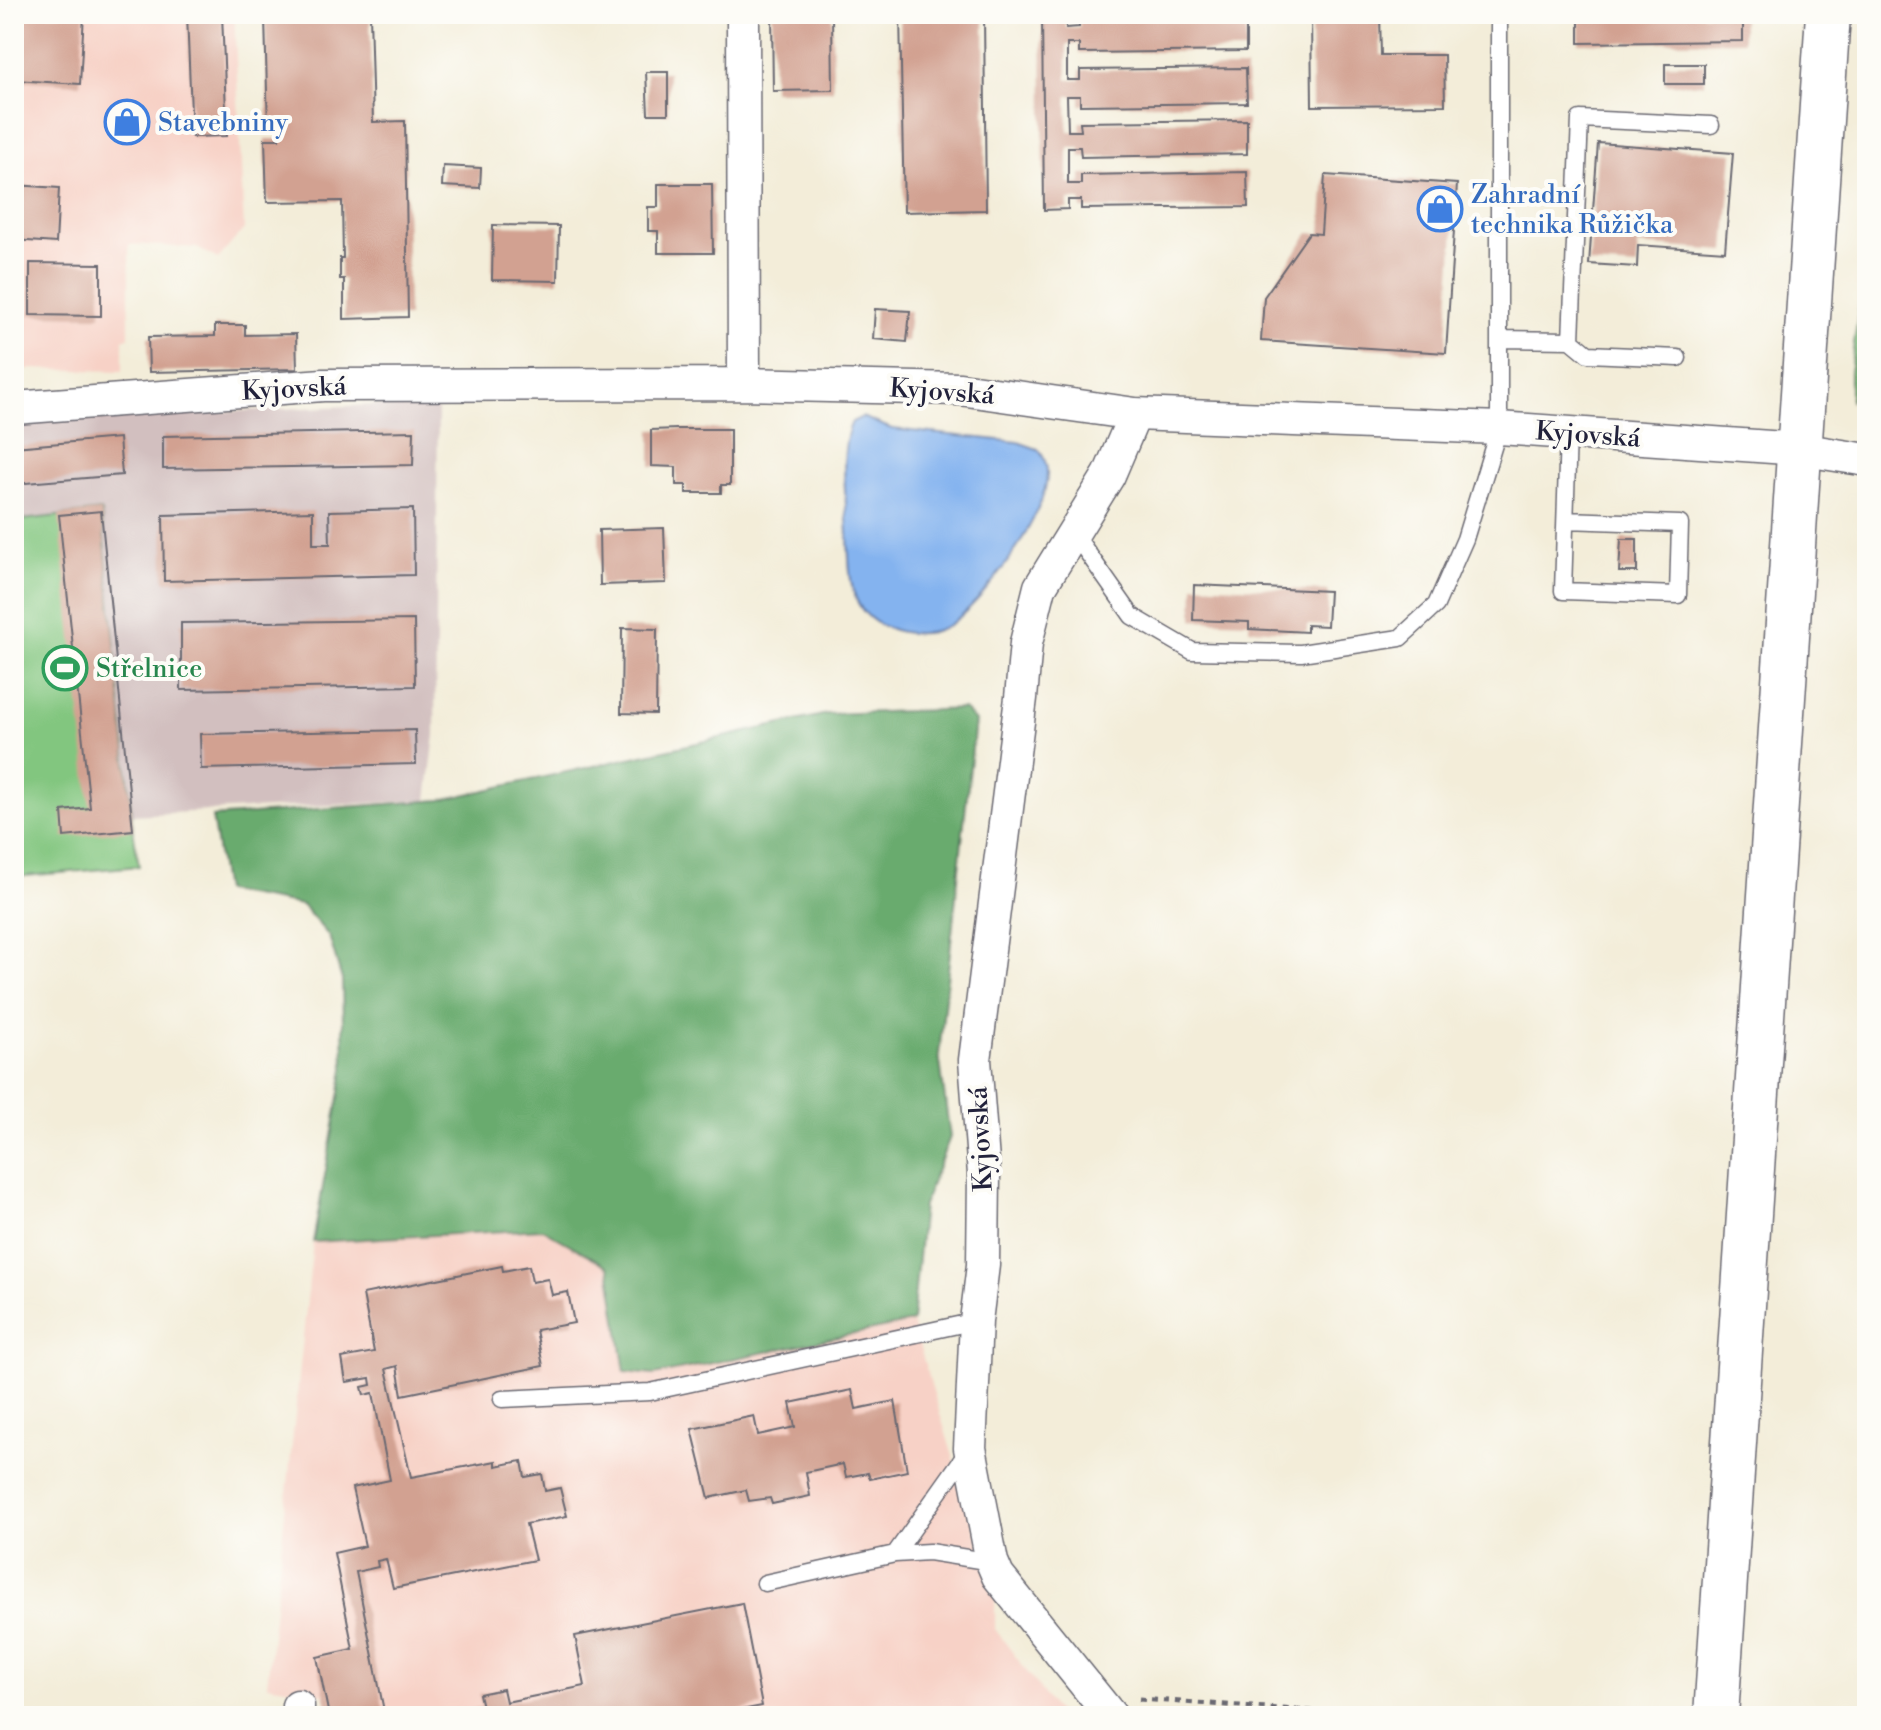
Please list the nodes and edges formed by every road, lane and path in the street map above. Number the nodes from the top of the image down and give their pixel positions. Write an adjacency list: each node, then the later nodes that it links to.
1 (743, 14): 8 (street)
2 (1499, 14): 5 (lane)
3 (1828, 14): 13 (main road)
4 (1711, 125): 6 (lane)
5 (1499, 339): 6 (lane); 11 (lane)
6 (1571, 340): 7 (lane)
7 (1678, 358)
8 (744, 384): 9 (street, Kyjovská); 10 (street, Kyjovská)
9 (14, 408)
10 (1135, 414): 11 (street, Kyjovská); 16 (street, Kyjovská)
11 (1499, 428): 12 (street, Kyjovská); 16 (lane)
12 (1568, 433): 13 (street, Kyjovská); 15 (lane)
13 (1799, 449): 14 (street, Kyjovská); 25 (main road)
14 (1867, 460)
15 (1566, 520): 15 (lane)
16 (1073, 532): 17 (street, Kyjovská)
17 (976, 1321): 18 (lane); 19 (street, Kyjovská)
18 (502, 1399)
19 (970, 1448): 20 (lane); 21 (street, Kyjovská)
20 (895, 1554): 21 (lane); 22 (lane)
21 (992, 1562): 23 (street, Kyjovská)
22 (765, 1583)
23 (1104, 1706): 24 (path)
24 (1382, 1716)
25 (1716, 1716)

